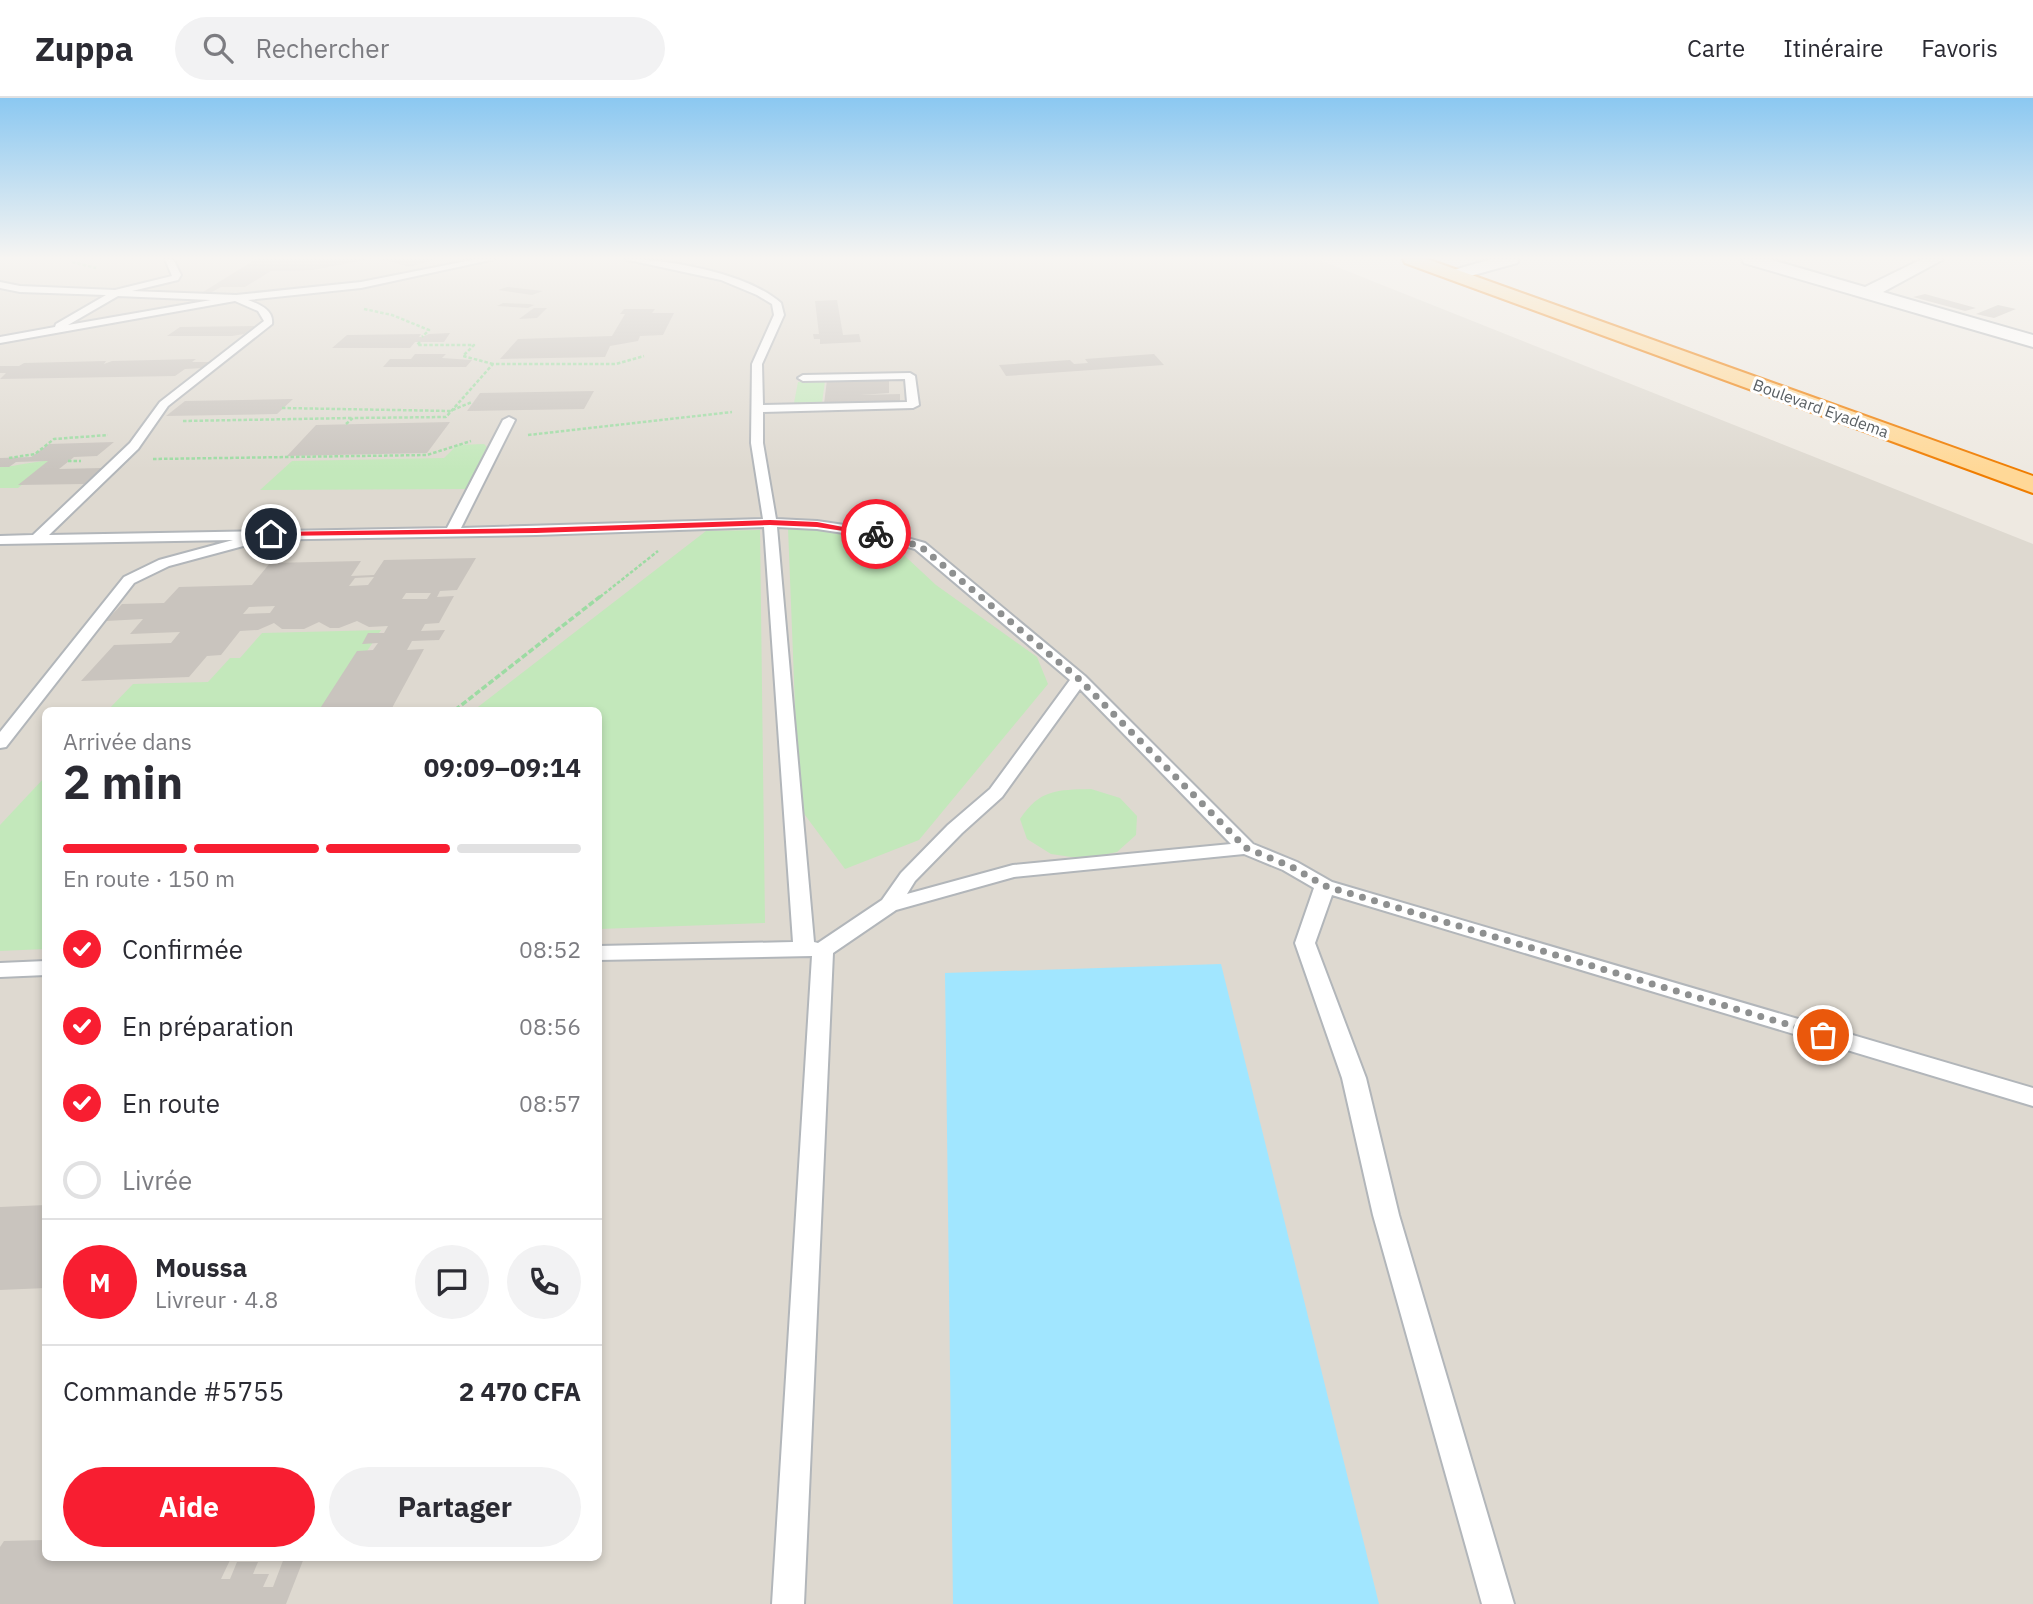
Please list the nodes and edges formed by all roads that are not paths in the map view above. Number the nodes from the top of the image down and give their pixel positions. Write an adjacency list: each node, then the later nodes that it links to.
1 (51, 329): 10 (lane)
2 (67, 329): 10 (lane)
3 (259, 329): 22 (lane)
4 (773, 329): 14 (lane)
5 (1623, 329): 17 (highway, Boulevard Eyadema)
6 (1634, 329): 16 (highway)
7 (1993, 329): 9 (street)
8 (2014, 329): 9 (street)
9 (2006, 333): 12 (street)
10 (42, 334): 11 (lane)
11 (0, 340)
12 (2033, 341)
13 (803, 378): 14 (lane)
14 (757, 409): 18 (lane)
15 (509, 420): 19 (lane)
16 (2033, 471)
17 (2033, 485)
18 (770, 523): 19 (lane); 23 (lane); 28 (lane)
19 (452, 532): 20 (lane)
20 (271, 534): 22 (lane); 24 (lane)
21 (0, 540): 22 (lane)
22 (36, 540)
23 (1079, 679): 25 (lane); 27 (lane)
24 (0, 743)
25 (1246, 848): 26 (lane); 27 (lane)
26 (1325, 886): 32 (lane); 34 (lane)
27 (889, 905): 28 (lane)
28 (813, 949): 29 (lane); 33 (lane)
29 (602, 953)
30 (42, 968): 31 (lane)
31 (0, 970)
32 (2033, 1097)
33 (788, 1604)
34 (1498, 1604)

